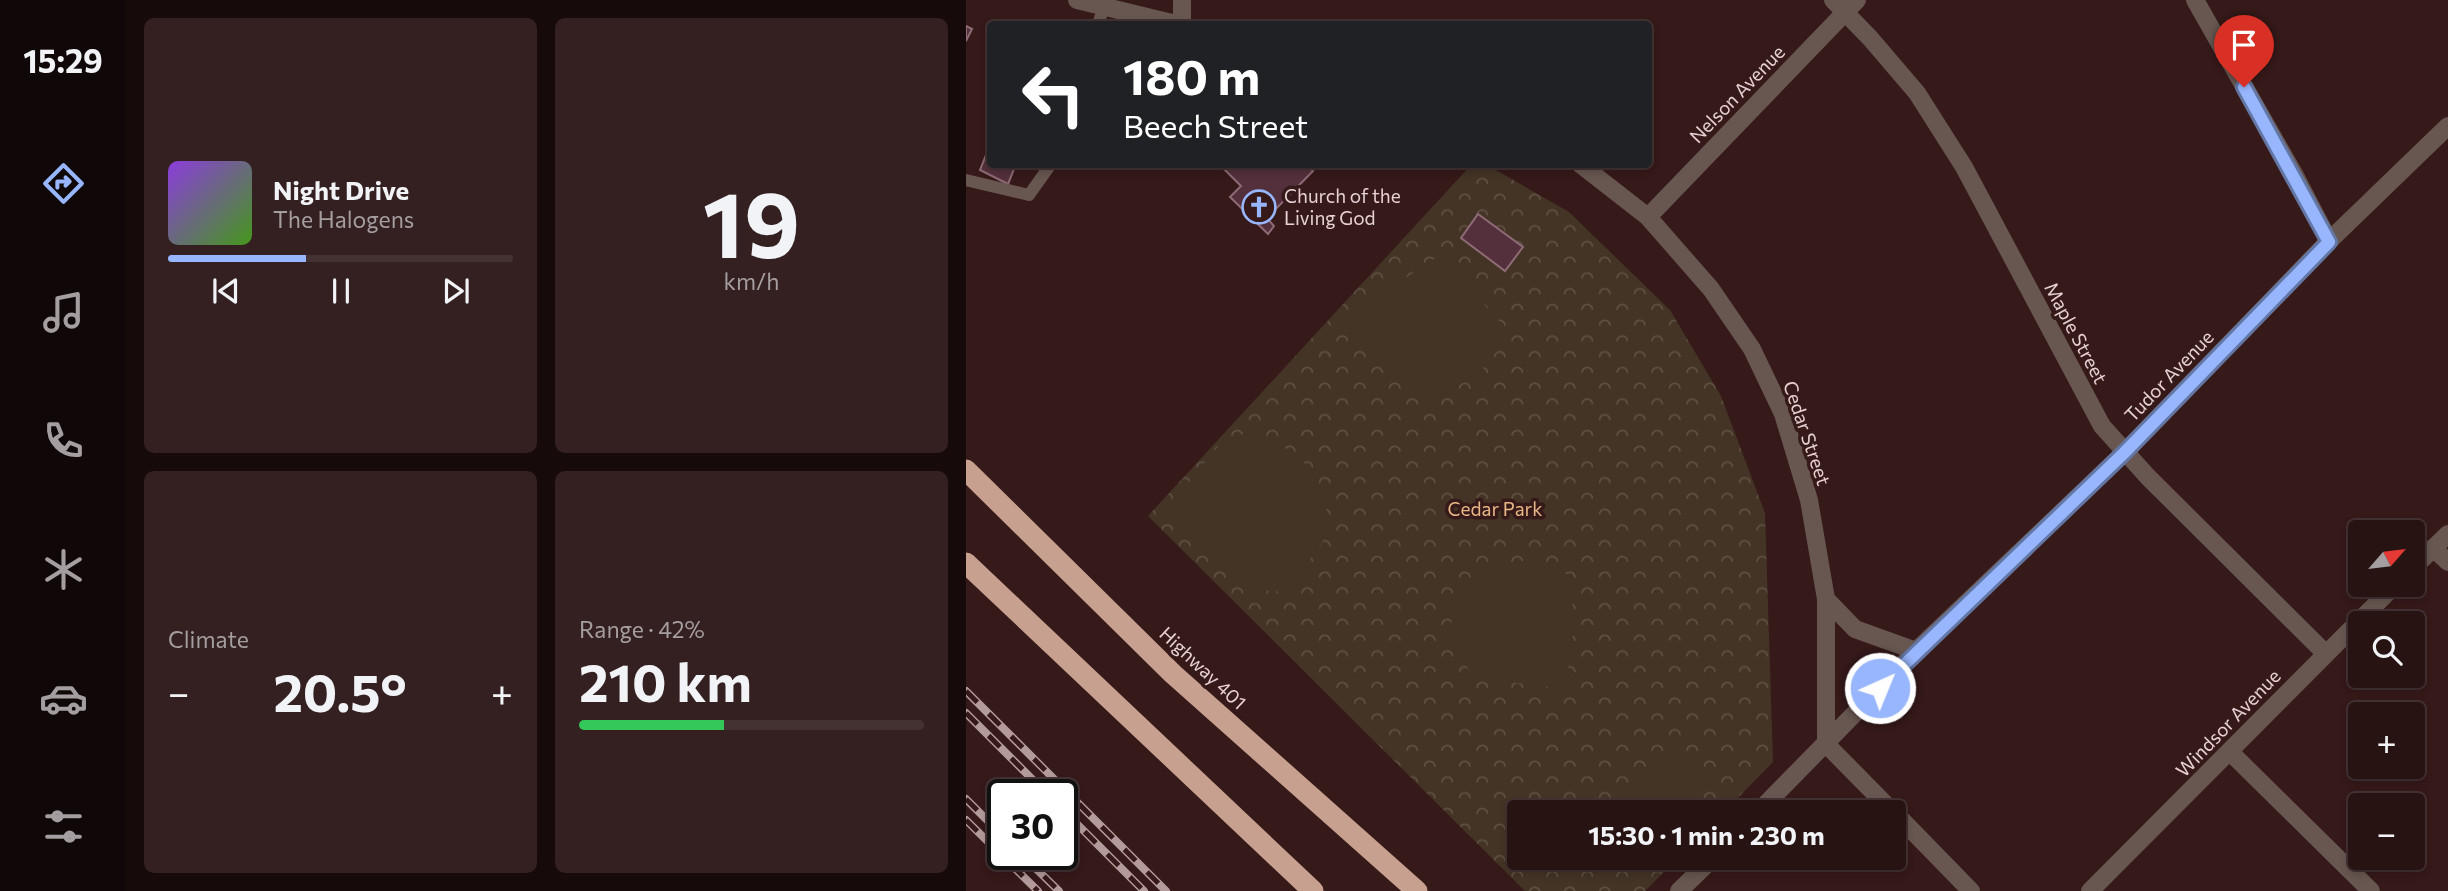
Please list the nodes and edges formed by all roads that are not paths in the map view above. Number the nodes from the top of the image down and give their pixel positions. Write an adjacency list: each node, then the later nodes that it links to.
1 (1077, 0): 5 (street)
2 (1182, 0): 7 (street)
3 (2194, 0): 13 (street)
4 (1845, 4): 12 (street, Nelson Avenue); 14 (street, Maple Street)
5 (1101, 16): 6 (street)
6 (1147, 21)
7 (1182, 21)
8 (2448, 126): 13 (street, Tudor Avenue)
9 (1048, 168): 11 (lane)
10 (1585, 168): 12 (street, Cedar Street)
11 (966, 180)
12 (1648, 217): 22 (street, Cedar Street)
13 (2329, 242): 14 (street, Tudor Avenue)
14 (2124, 453): 23 (street, Tudor Avenue); 24 (street, Maple Street)
15 (966, 470): 32 (highway, Highway 401)
16 (2448, 534): 17 (street)
17 (2433, 548): 18 (street); 19 (street)
18 (2426, 555)
19 (2448, 562)
20 (966, 563): 31 (highway)
21 (2383, 597): 24 (street, Windsor Avenue)
22 (1826, 599): 23 (street); 25 (street, Cedar Street)
23 (1916, 651): 25 (street, Tudor Avenue)
24 (2325, 653): 26 (street, Windsor Avenue)
25 (1826, 744): 27 (street, Tudor Avenue); 28 (street)
26 (2230, 752): 35 (street, Windsor Avenue); 36 (street)
27 (1770, 800)
28 (1881, 800)
29 (1906, 825): 34 (street)
30 (1701, 870): 33 (street)
31 (1313, 891)
32 (1417, 891)
33 (1679, 891)
34 (1971, 891)
35 (2090, 891)
36 (2371, 891)

